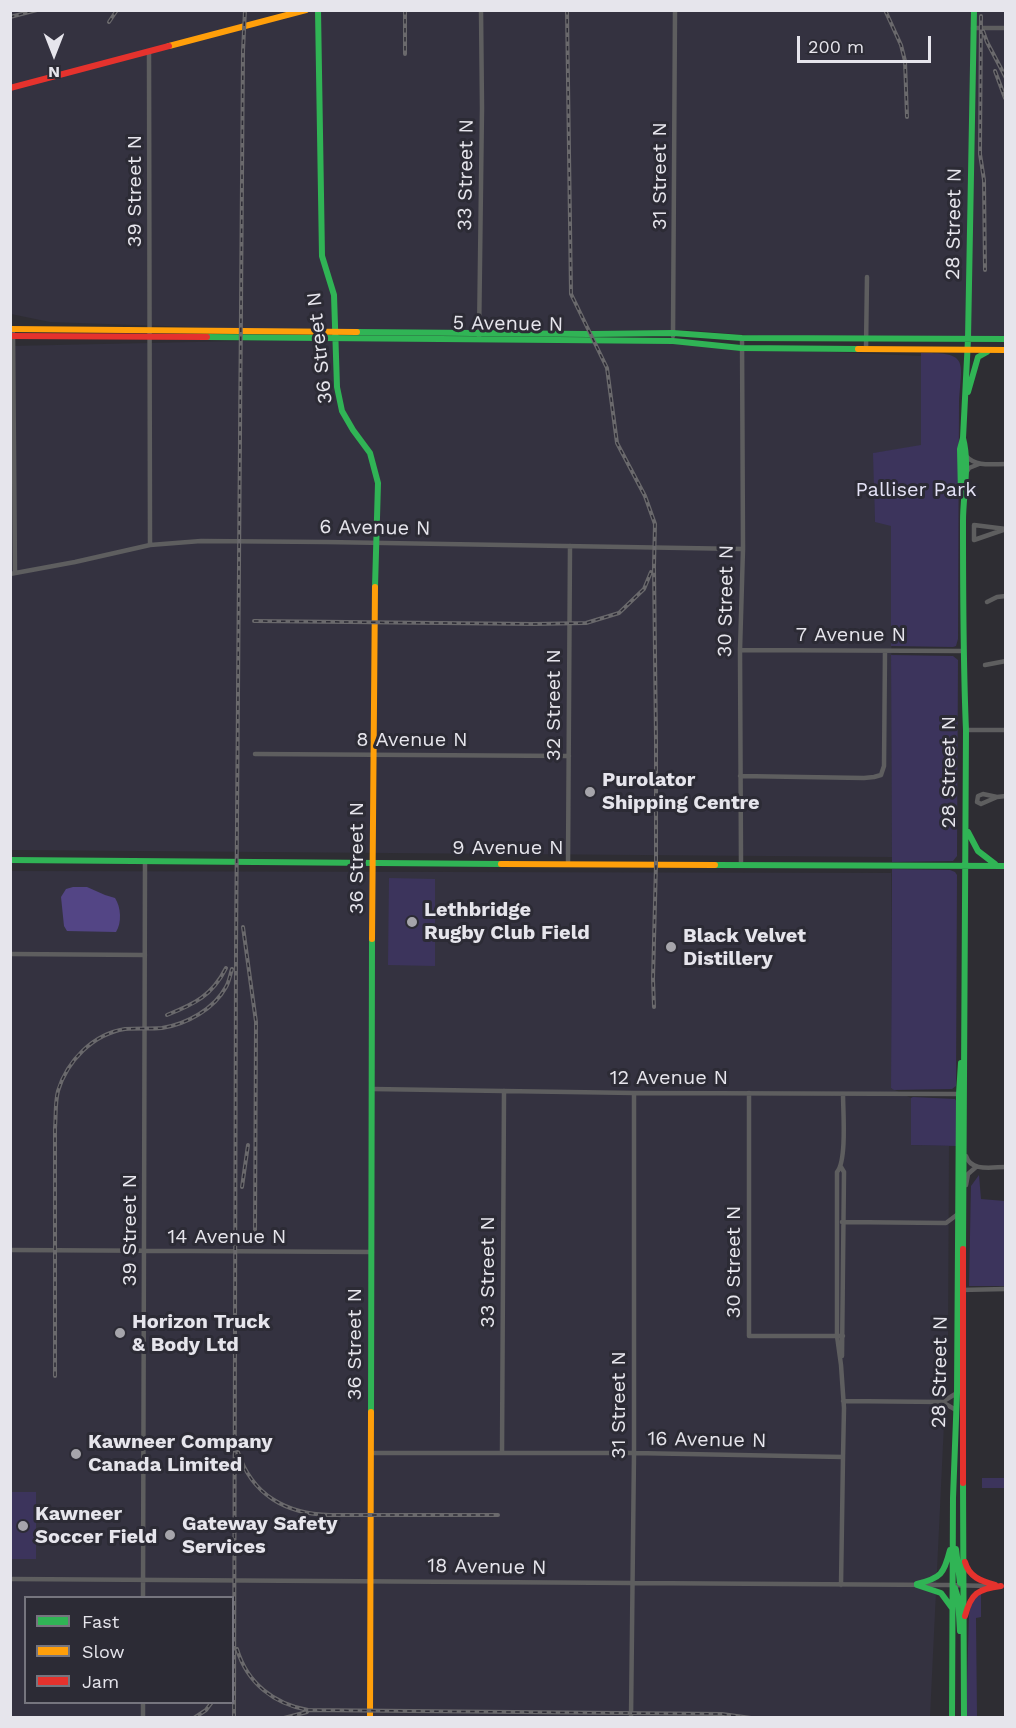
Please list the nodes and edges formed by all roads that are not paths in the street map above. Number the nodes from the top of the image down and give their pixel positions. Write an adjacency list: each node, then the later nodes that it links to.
1 (306, 10): 8 (main road)
2 (318, 10): 14 (main road, 36 Street N)
3 (481, 10): 15 (street, 33 Street N)
4 (675, 10): 13 (street, 31 Street N)
5 (974, 10): 6 (main road, 28 Street N)
6 (973, 28): 7 (street); 19 (main road, 28 Street N)
7 (1005, 28)
8 (149, 53): 9 (main road); 11 (street, 39 Street N)
9 (10, 88)
10 (867, 278): 18 (street)
11 (150, 330): 12 (main road, 5 Avenue N); 14 (main road, 5 Avenue N); 16 (street, 39 Street N)
12 (12, 332): 16 (main road, 5 Avenue N); 39 (street)
13 (674, 333): 15 (main road, 5 Avenue N); 17 (main road, 5 Avenue N); 21 (street, 31 Street N)
14 (335, 335): 15 (main road, 5 Avenue N); 16 (main road, 5 Avenue N); 35 (main road, 36 Street N)
15 (479, 336): 21 (main road, 5 Avenue N)
16 (150, 337): 36 (street)
17 (742, 338): 18 (main road, 5 Avenue N); 22 (street, 30 Street N)
18 (867, 339): 19 (main road, 5 Avenue N); 23 (street)
19 (968, 339): 20 (main road, 5 Avenue N); 24 (main road, 28 Street N)
20 (1005, 339)
21 (674, 341): 22 (main road, 5 Avenue N)
22 (741, 348): 23 (main road, 5 Avenue N); 38 (street, 30 Street N)
23 (866, 349): 24 (main road, 5 Avenue N)
24 (968, 350): 25 (main road, 5 Avenue N); 27 (main road, 28 Street N)
25 (994, 350): 26 (main road, 5 Avenue N); 27 (main road)
26 (1005, 350)
27 (964, 407): 28 (main road, 28 Street N)
28 (963, 438): 29 (main road, 28 Street N); 33 (main road, 28 Street N)
29 (966, 455): 30 (street); 32 (main road, 28 Street N)
30 (979, 464): 31 (street); 32 (street)
31 (1005, 464)
32 (966, 474): 33 (main road, 28 Street N)
33 (963, 516): 44 (main road, 28 Street N)
34 (1005, 529): 34 (street)
35 (377, 543): 36 (street, 6 Avenue N); 37 (street, 6 Avenue N); 50 (main road, 36 Street N)
36 (150, 545): 39 (street, 6 Avenue N)
37 (570, 546): 38 (street, 6 Avenue N); 51 (street, 32 Street N)
38 (743, 549): 42 (street, 30 Street N)
39 (13, 573)
40 (1005, 596): 41 (street)
41 (987, 602)
42 (740, 650): 43 (street, 7 Avenue N); 52 (street, 30 Street N)
43 (885, 651): 44 (street, 7 Avenue N); 52 (street)
44 (963, 651): 47 (main road, 28 Street N)
45 (1005, 661): 46 (street)
46 (985, 665)
47 (966, 730): 48 (street); 55 (main road, 28 Street N)
48 (1005, 730)
49 (255, 754): 50 (street, 8 Avenue N)
50 (374, 755): 51 (street, 8 Avenue N); 58 (main road, 36 Street N)
51 (569, 756): 59 (street, 32 Street N)
52 (740, 776): 60 (street, 30 Street N)
53 (1005, 796): 54 (street)
54 (997, 797)
55 (966, 828): 61 (main road, 28 Street N); 62 (main road)
56 (10, 860): 57 (main road, 9 Avenue N)
57 (145, 862): 58 (main road, 9 Avenue N); 64 (street, 39 Street N)
58 (373, 864): 59 (main road, 9 Avenue N); 65 (main road, 36 Street N)
59 (568, 864): 60 (main road, 9 Avenue N)
60 (741, 865): 61 (main road, 9 Avenue N)
61 (966, 865): 62 (main road, 9 Avenue N); 70 (main road, 28 Street N)
62 (1002, 866)
63 (10, 954): 64 (street)
64 (145, 955): 82 (street, 39 Street N)
65 (372, 1089): 66 (street, 12 Avenue N); 83 (main road, 36 Street N)
66 (504, 1091): 67 (street, 12 Avenue N); 95 (street, 33 Street N)
67 (634, 1093): 68 (street, 12 Avenue N); 94 (street, 31 Street N)
68 (748, 1093): 69 (street, 12 Avenue N); 86 (street, 30 Street N)
69 (843, 1094): 70 (street, 12 Avenue N); 72 (street)
70 (962, 1094): 71 (main road, 28 Street N); 76 (main road, 28 Street N)
71 (965, 1152): 73 (street); 75 (main road, 28 Street N)
72 (841, 1167): 77 (street); 78 (street)
73 (976, 1167): 74 (street); 75 (street)
74 (1005, 1167)
75 (965, 1187): 85 (main road, 28 Street N)
76 (958, 1214): 79 (street); 80 (main road, 28 Street N)
77 (837, 1222): 78 (street); 86 (street)
78 (844, 1222): 79 (street); 87 (street)
79 (946, 1222): 80 (street)
80 (958, 1232): 85 (main road, 28 Street N)
81 (10, 1250): 82 (street, 14 Avenue N)
82 (145, 1251): 83 (street, 14 Avenue N); 101 (street, 39 Street N)
83 (372, 1252): 93 (main road, 36 Street N)
84 (1005, 1289): 85 (street)
85 (960, 1290): 89 (main road, 28 Street N); 99 (main road, 28 Street N)
86 (837, 1336): 87 (street, 30 Street N); 88 (street)
87 (843, 1336): 88 (street)
88 (841, 1365): 90 (street)
89 (957, 1393): 91 (street); 92 (main road, 28 Street N)
90 (843, 1401): 91 (street); 96 (street)
91 (942, 1402): 92 (street)
92 (956, 1410): 97 (main road, 28 Street N)
93 (371, 1453): 95 (street, 16 Avenue N); 102 (main road, 36 Street N)
94 (634, 1453): 95 (street, 16 Avenue N); 96 (street, 16 Avenue N); 103 (street, 31 Street N)
95 (502, 1454)
96 (843, 1457): 105 (street)
97 (953, 1498): 98 (main road, 28 Street N); 107 (main road)
98 (953, 1540): 104 (main road); 106 (main road, 28 Street N)
99 (963, 1548): 107 (main road, 28 Street N); 108 (main road)
100 (10, 1579): 101 (street, 18 Avenue N)
101 (144, 1580): 102 (street, 18 Avenue N); 109 (street, 39 Street N)
102 (370, 1580): 103 (street, 18 Avenue N); 113 (main road, 36 Street N)
103 (633, 1584): 105 (street, 18 Avenue N); 114 (street, 31 Street N)
104 (917, 1584): 105 (street, 18 Avenue N); 106 (street, 18 Avenue N); 110 (main road)
105 (841, 1585)
106 (953, 1585): 107 (street, 18 Avenue N); 110 (main road, 28 Street N); 112 (main road)
107 (963, 1586): 108 (street, 18 Avenue N); 111 (main road, 28 Street N)
108 (1003, 1586): 111 (main road)
109 (143, 1596)
110 (953, 1609): 115 (main road, 28 Street N)
111 (963, 1625): 112 (main road, 28 Street N)
112 (964, 1665): 116 (main road, 28 Street N)
113 (370, 1718)
114 (631, 1718)
115 (952, 1718)
116 (964, 1718)

